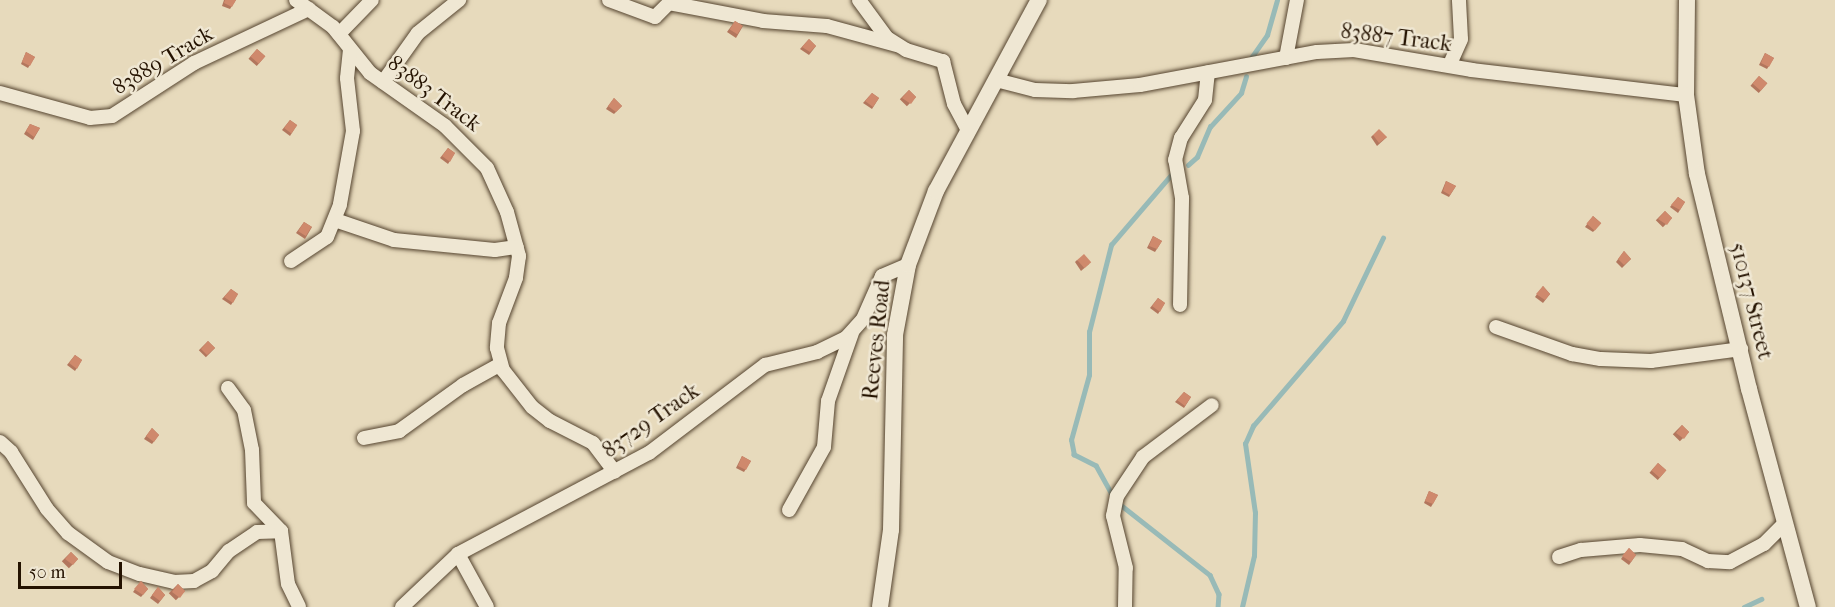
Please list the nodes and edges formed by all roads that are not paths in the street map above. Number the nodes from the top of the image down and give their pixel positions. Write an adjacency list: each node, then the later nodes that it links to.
1 (296, 0): 10 (street, 83883 Track)
2 (372, 0): 11 (street)
3 (459, 0): 18 (street)
4 (609, 0): 12 (street)
5 (859, 0): 12 (street)
6 (1039, 0): 17 (street, Reeves Road)
7 (1298, 0): 14 (street)
8 (1459, 0): 15 (street)
9 (1687, 0): 20 (street, 510137 Street)
10 (309, 9): 11 (street, 83883 Track); 19 (street, 83889 Track)
11 (339, 34): 13 (street, 83883 Track)
12 (897, 45): 21 (street)
13 (350, 49): 18 (street, 83883 Track); 22 (street)
14 (1286, 58): 15 (street, 83887 Track); 16 (street, 83887 Track)
15 (1450, 64): 20 (street, 83887 Track)
16 (1208, 72): 17 (street, 83887 Track); 26 (street)
17 (996, 80): 21 (street, Reeves Road)
18 (383, 82): 23 (street, 83883 Track)
19 (0, 93)
20 (1686, 95): 29 (street, 510137 Street)
21 (968, 130): 25 (street, Reeves Road)
22 (335, 220): 23 (street); 24 (street)
23 (518, 247): 30 (street, 83883 Track)
24 (291, 261)
25 (908, 265): 28 (street, 83729 Track); 44 (street, Reeves Road)
26 (1180, 305)
27 (1496, 327): 29 (street)
28 (852, 333): 35 (street, 83729 Track); 36 (street)
29 (1741, 349): 37 (street, 510137 Street)
30 (501, 364): 33 (street); 35 (street, 83883 Track)
31 (228, 388): 38 (street)
32 (1212, 405): 45 (street)
33 (363, 438)
34 (0, 442): 38 (street)
35 (615, 472): 39 (street, 83729 Track)
36 (789, 510)
37 (1785, 523): 40 (street); 46 (street, 510137 Street)
38 (281, 531): 41 (street)
39 (458, 554): 42 (street, 83729 Track); 43 (street)
40 (1559, 557)
41 (299, 607)
42 (402, 607)
43 (487, 607)
44 (880, 607)
45 (1125, 607)
46 (1808, 607)

